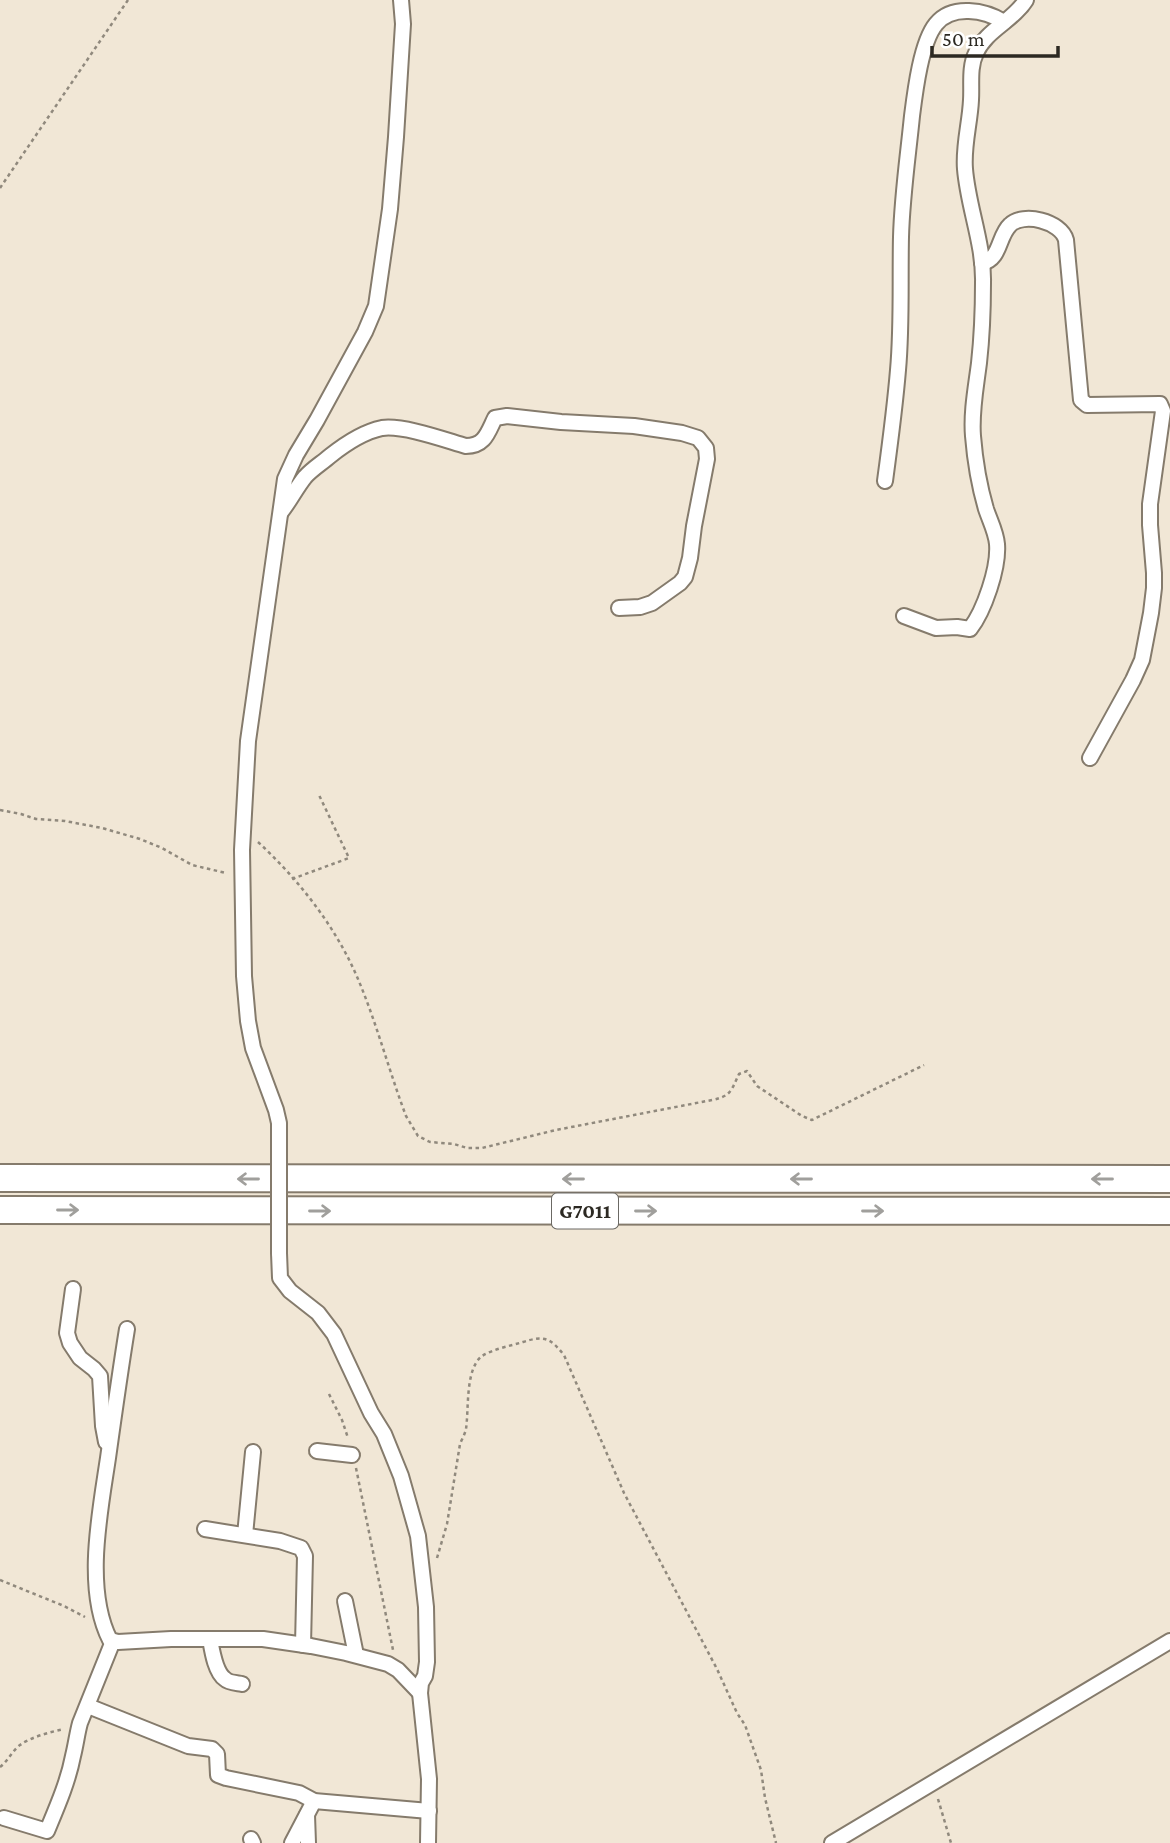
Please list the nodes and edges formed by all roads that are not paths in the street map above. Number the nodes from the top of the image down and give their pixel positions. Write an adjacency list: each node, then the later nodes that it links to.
1 (401, 0): 6 (street)
2 (1026, 0): 3 (street)
3 (1004, 22): 4 (street); 5 (street)
4 (982, 263): 8 (street); 9 (street)
5 (885, 481)
6 (280, 513): 7 (street); 29 (street, bridge)
7 (619, 608)
8 (904, 616)
9 (1090, 758)
10 (0, 1178): 11 (highway, G7011, one-way to 10)
11 (1170, 1179)
12 (0, 1210): 13 (highway, G7011, one-way to 13)
13 (1170, 1211)
14 (73, 1289): 18 (street)
15 (127, 1329): 18 (street)
16 (317, 1451): 19 (street)
17 (253, 1452): 21 (street)
18 (108, 1454): 24 (street)
19 (352, 1455)
20 (205, 1529): 21 (street)
21 (245, 1535): 26 (street)
22 (345, 1601): 27 (street)
23 (210, 1639): 24 (street); 26 (street); 28 (street)
24 (113, 1641): 30 (street)
25 (1170, 1641): 37 (street)
26 (303, 1645): 27 (street)
27 (356, 1655): 29 (street)
28 (242, 1684)
29 (420, 1693): 32 (street)
30 (88, 1706): 31 (street); 33 (street)
31 (311, 1807): 32 (street); 34 (street); 35 (street)
32 (429, 1811): 36 (street)
33 (4, 1818)
34 (292, 1843)
35 (308, 1843)
36 (428, 1843)
37 (832, 1843)

